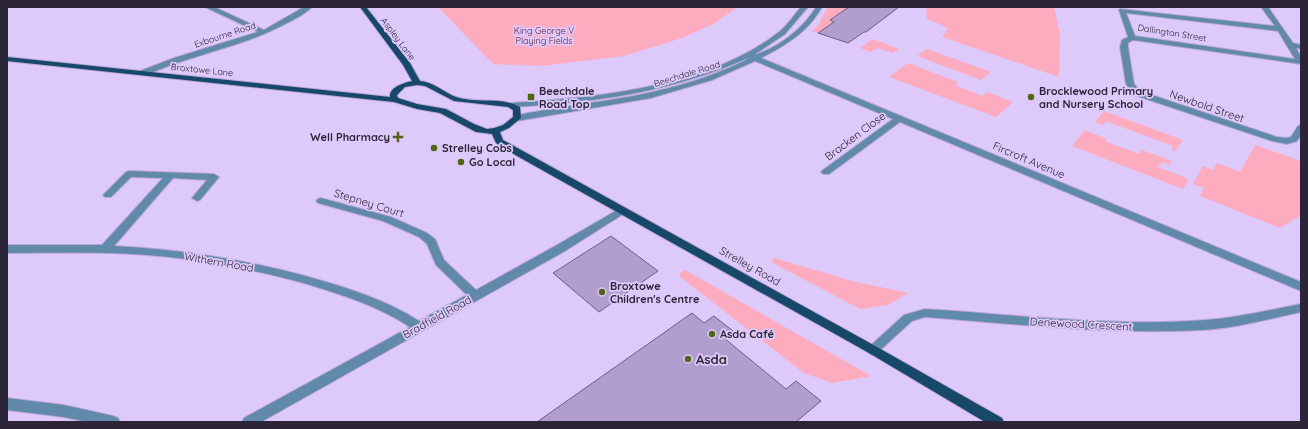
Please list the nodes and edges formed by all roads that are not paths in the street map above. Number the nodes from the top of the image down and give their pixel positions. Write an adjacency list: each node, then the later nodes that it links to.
1 (208, 7): 9 (street)
2 (309, 7): 9 (street, Exbourne Road)
3 (363, 7): 17 (main road, Aspley Lane)
4 (805, 7): 13 (street, Beechdale Road)
5 (818, 7): 13 (street, Beechdale Road)
6 (1264, 7): 8 (street)
7 (1120, 8): 8 (street, Dallington Street); 10 (street, Dallington Street)
8 (1280, 30): 11 (street, Dallington Street)
9 (263, 32): 16 (street, Exbourne Road)
10 (1132, 38): 15 (street, Dallington Street); 22 (street, Newbold Street)
11 (1291, 45): 12 (street); 15 (street, Dallington Street)
12 (1301, 47)
13 (752, 56): 19 (street, Beechdale Road); 20 (street, Beechdale Road); 21 (street, Fircroft Avenue)
14 (7, 59): 16 (main road, Broxtowe Lane)
15 (1300, 63)
16 (143, 73): 18 (main road, Broxtowe Lane)
17 (417, 83): 18 (main road); 19 (main road)
18 (395, 100): 23 (main road, Broxtowe Lane)
19 (510, 105): 20 (main road)
20 (517, 118): 23 (main road)
21 (898, 119): 24 (street, Bracken Close); 32 (street, Fircroft Avenue)
22 (1301, 128)
23 (494, 131): 29 (main road, Strelley Road)
24 (826, 172)
25 (171, 175): 26 (street); 27 (street); 31 (street)
26 (108, 195)
27 (196, 198)
28 (321, 202): 33 (street, Stepney Court)
29 (623, 211): 33 (street, Bradfield Road); 36 (main road, Strelley Road)
30 (7, 248): 31 (street, Withern Road)
31 (105, 249): 35 (street, Withern Road)
32 (1301, 287)
33 (475, 296): 35 (street, Bradfield Road)
34 (1301, 308): 36 (street, Denewood Crescent)
35 (419, 327): 39 (street, Bradfield Road)
36 (873, 350): 40 (main road, Strelley Road)
37 (7, 404): 38 (street)
38 (113, 422)
39 (249, 422)
40 (997, 422)

